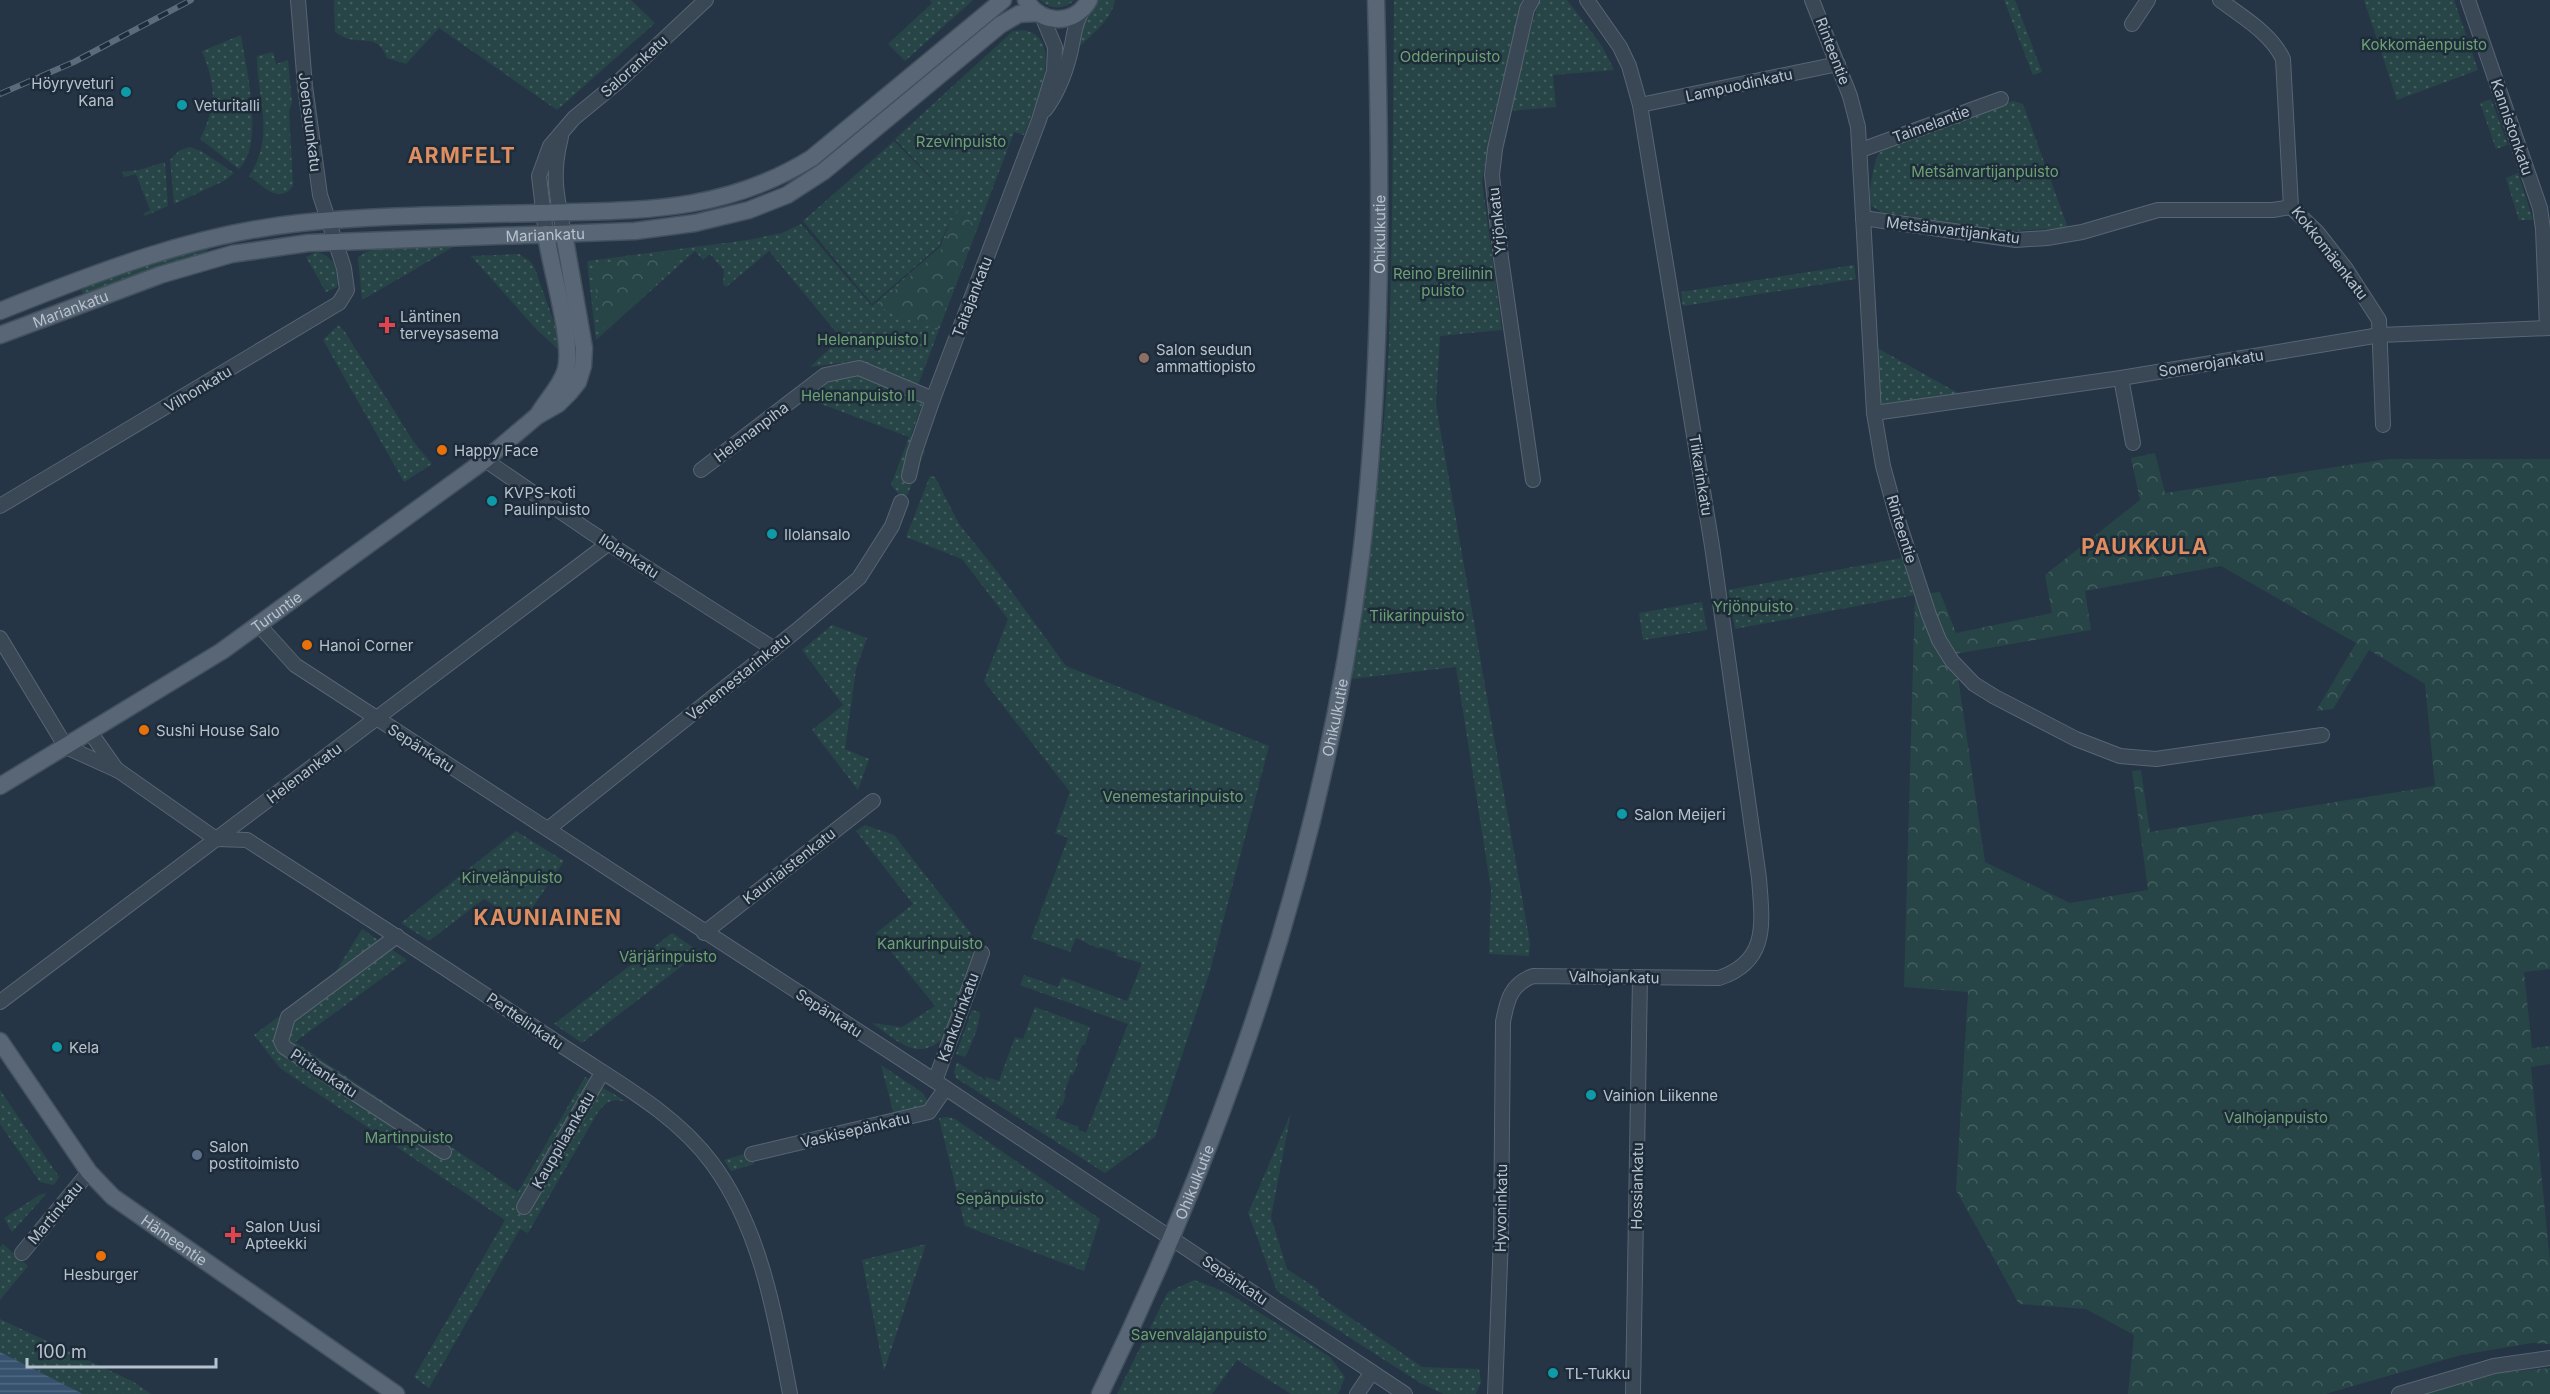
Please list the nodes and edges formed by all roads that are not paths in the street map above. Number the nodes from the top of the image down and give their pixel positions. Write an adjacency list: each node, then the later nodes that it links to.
1 (298, 0): 25 (street, Joensuunkatu)
2 (706, 0): 19 (street, Salorankatu)
3 (1003, 0): 23 (main road, Mariankatu)
4 (1026, 0): 13 (main road)
5 (1376, 0): 72 (main road, Ohikulkutie)
6 (1532, 0): 42 (street, Yrjönkatu)
7 (1587, 0): 17 (street, Tiikarinkatu)
8 (1812, 0): 15 (street, Rinteentie)
9 (2148, 0): 14 (street)
10 (2220, 0): 21 (street, Kokkomäenkatu)
11 (2468, 0): 30 (street, Kannistonkatu)
12 (1087, 3): 13 (main road, Mariankatu); 18 (street, Taitajankatu)
13 (1040, 14): 18 (street, Taitajankatu); 27 (main road, Mariankatu)
14 (2132, 24)
15 (1838, 64): 17 (street, Lampuodinkatu); 20 (street, Rinteentie)
16 (2001, 99): 20 (street, Taimelantie)
17 (1640, 105): 61 (street, Tiikarinkatu)
18 (1039, 120): 34 (street, Taitajankatu)
19 (562, 132): 22 (street, Salorankatu); 23 (street)
20 (1861, 150): 24 (street, Rinteentie)
21 (2291, 207): 24 (street, Metsänvartijankatu); 32 (street, Kokkomäenkatu)
22 (543, 212): 23 (main road, Mariankatu); 25 (main road, Mariankatu); 26 (street, Salorankatu)
23 (560, 212): 27 (street)
24 (1863, 218): 35 (street, Rinteentie)
25 (329, 221): 28 (street, Joensuunkatu); 29 (main road, Mariankatu)
26 (546, 234): 27 (main road, Mariankatu); 28 (main road, Mariankatu); 36 (main road, Turuntie)
27 (564, 234): 36 (main road, Turuntie)
28 (336, 242): 31 (main road, Mariankatu); 44 (street, Vilhonkatu)
29 (0, 312)
30 (2549, 328): 32 (street, Somerojankatu)
31 (0, 335)
32 (2380, 335): 33 (street, Somerojankatu); 37 (street, Kokkomäenkatu)
33 (2121, 378): 35 (street, Somerojankatu); 38 (street)
34 (933, 399): 40 (street, Helenanpiha); 41 (street, Taitajankatu)
35 (1874, 413): 51 (street, Rinteentie)
36 (537, 416): 39 (main road, Turuntie)
37 (2383, 425)
38 (2133, 443)
39 (485, 460): 45 (street, Ilolankatu); 46 (main road, Turuntie)
40 (701, 470)
41 (909, 476)
42 (1533, 480)
43 (901, 502): 48 (street, Venemestarinkatu)
44 (0, 506)
45 (609, 543): 48 (street, Ilolankatu); 49 (street, Helenankatu)
46 (259, 625): 49 (street, Sepänkatu); 50 (main road, Turuntie)
47 (0, 638): 52 (street)
48 (774, 648): 56 (street, Venemestarinkatu)
49 (375, 719): 56 (street, Sepänkatu); 57 (street, Helenankatu)
50 (90, 732): 52 (main road, Turuntie); 53 (street)
51 (2322, 735)
52 (66, 747): 53 (street); 54 (main road, Turuntie)
53 (119, 771): 57 (street)
54 (0, 786)
55 (873, 801): 58 (street, Kauniaistenkatu)
56 (548, 829): 58 (street, Sepänkatu)
57 (216, 838): 59 (street, Perttelinkatu); 63 (street, Helenankatu)
58 (704, 933): 67 (street, Sepänkatu)
59 (397, 936): 66 (street, Perttelinkatu); 68 (street, Piritankatu)
60 (982, 953): 67 (street, Kankurinkatu)
61 (1748, 960): 62 (street, Valhojankatu)
62 (1640, 977): 64 (street, Valhojankatu); 82 (street, Hossiankatu)
63 (0, 1002)
64 (1503, 1022): 81 (street, Hyvoninkatu)
65 (0, 1041): 70 (main road, Hämeentie)
66 (602, 1073): 71 (street, Kauppilaankatu); 77 (street, Perttelinkatu)
67 (940, 1085): 69 (street, Vaskisepänkatu); 72 (street, Sepänkatu)
68 (444, 1152)
69 (752, 1154)
70 (89, 1172): 73 (street, Martinkatu); 76 (main road, Hämeentie)
71 (524, 1207)
72 (1171, 1238): 75 (street, Sepänkatu); 78 (main road, Ohikulkutie)
73 (21, 1253)
74 (2550, 1358): 83 (street)
75 (1372, 1372): 79 (street); 80 (street, Sepänkatu)
76 (396, 1394)
77 (790, 1394)
78 (1100, 1394)
79 (1358, 1394)
80 (1405, 1394)
81 (1495, 1394)
82 (1634, 1394)
83 (2399, 1394)

